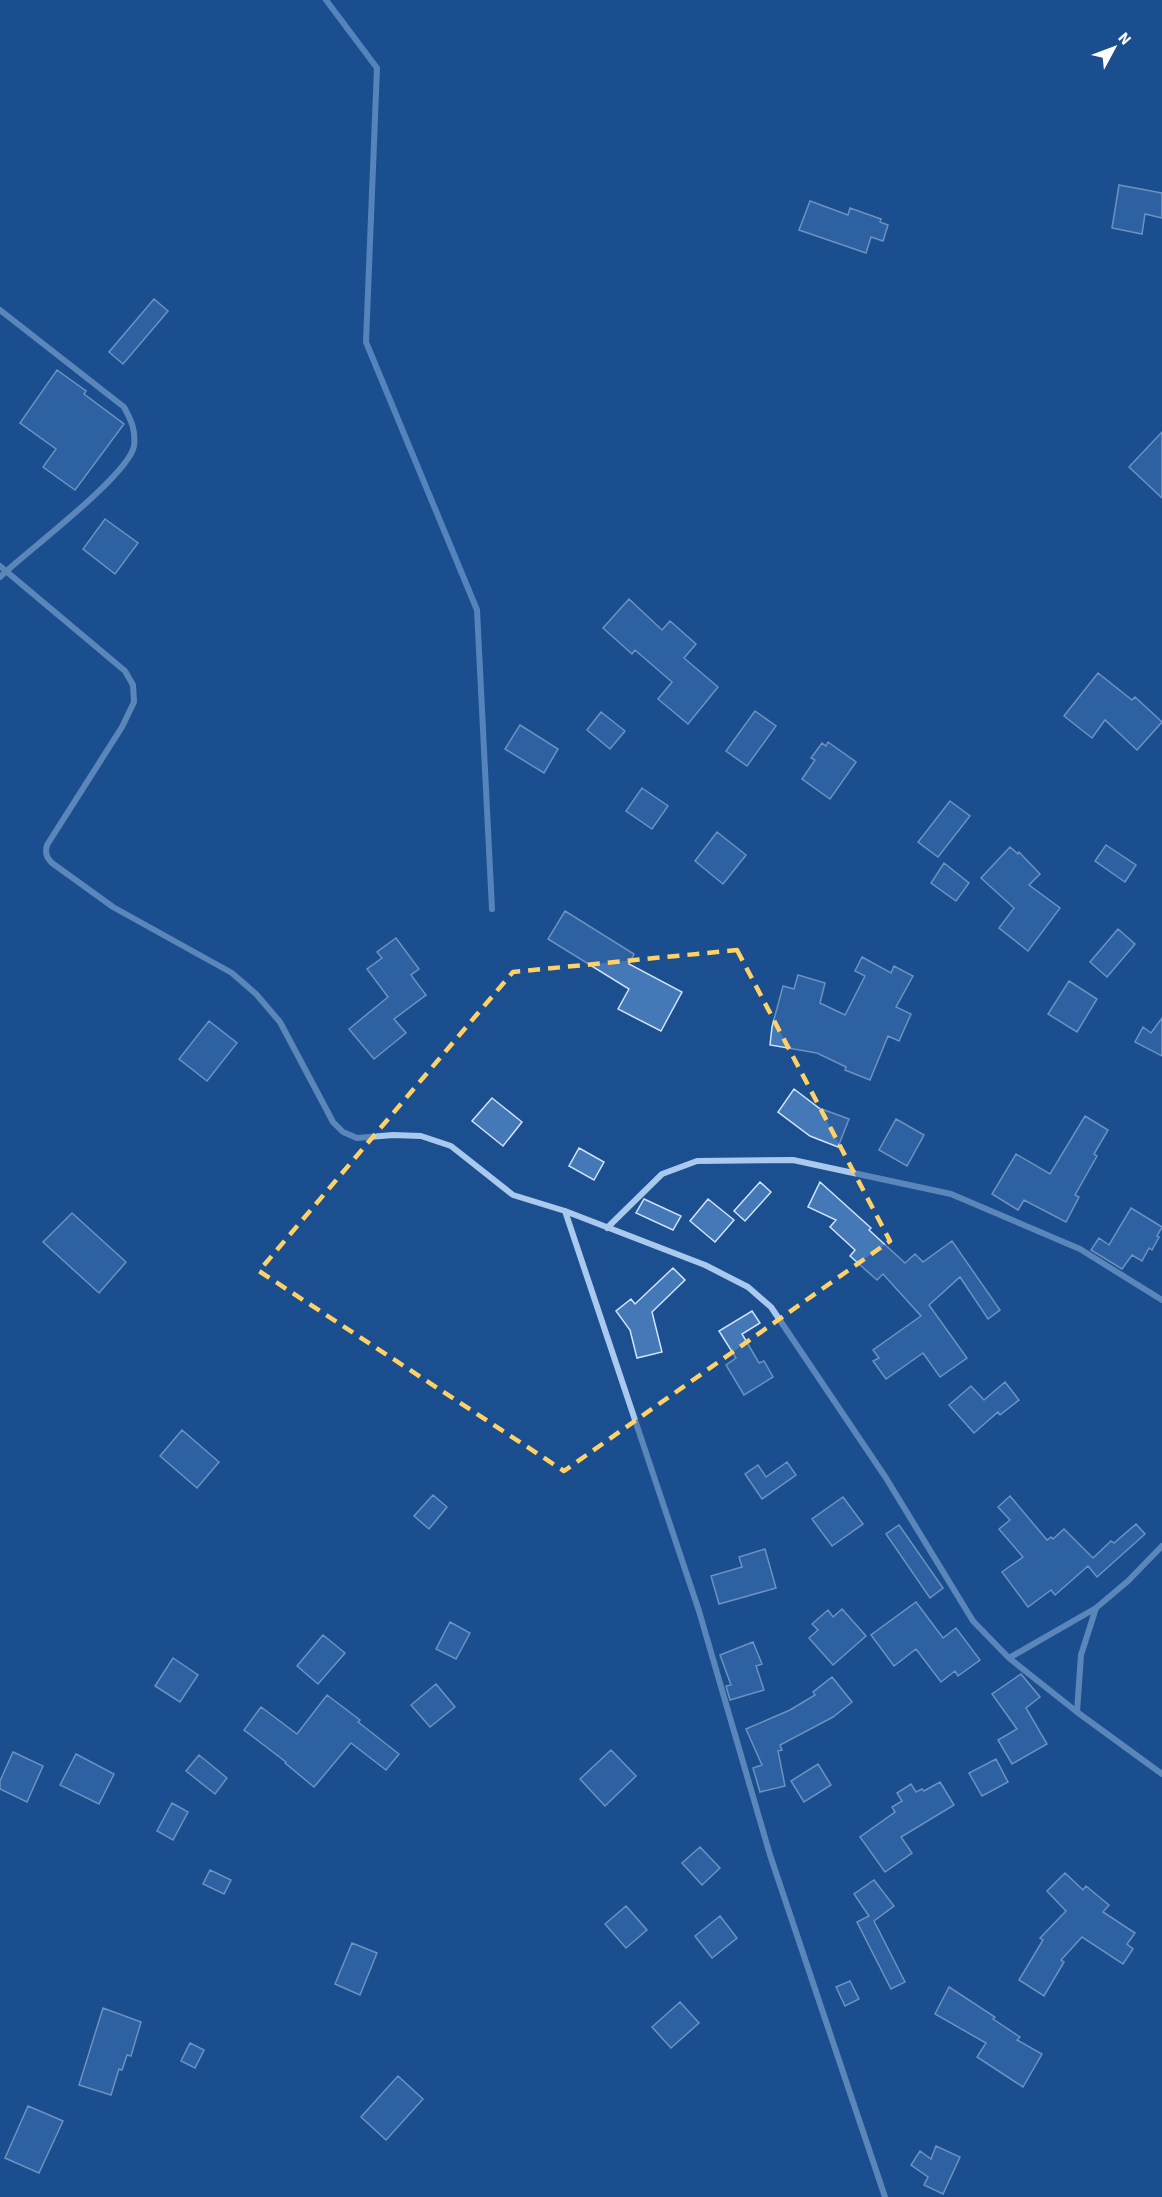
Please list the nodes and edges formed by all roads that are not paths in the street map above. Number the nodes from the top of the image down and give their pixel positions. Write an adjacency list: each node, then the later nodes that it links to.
1 (0, 310): 3 (street)
2 (0, 566): 3 (street)
3 (6, 571): 4 (street); 5 (street)
4 (0, 577)
5 (565, 1211): 6 (street); 13 (street)
6 (607, 1227): 7 (street); 10 (street)
7 (1162, 1300)
8 (1162, 1545): 9 (street)
9 (1096, 1608): 10 (street); 11 (street)
10 (1009, 1658): 11 (street)
11 (1077, 1712): 12 (street)
12 (1162, 1774)
13 (885, 2197)

